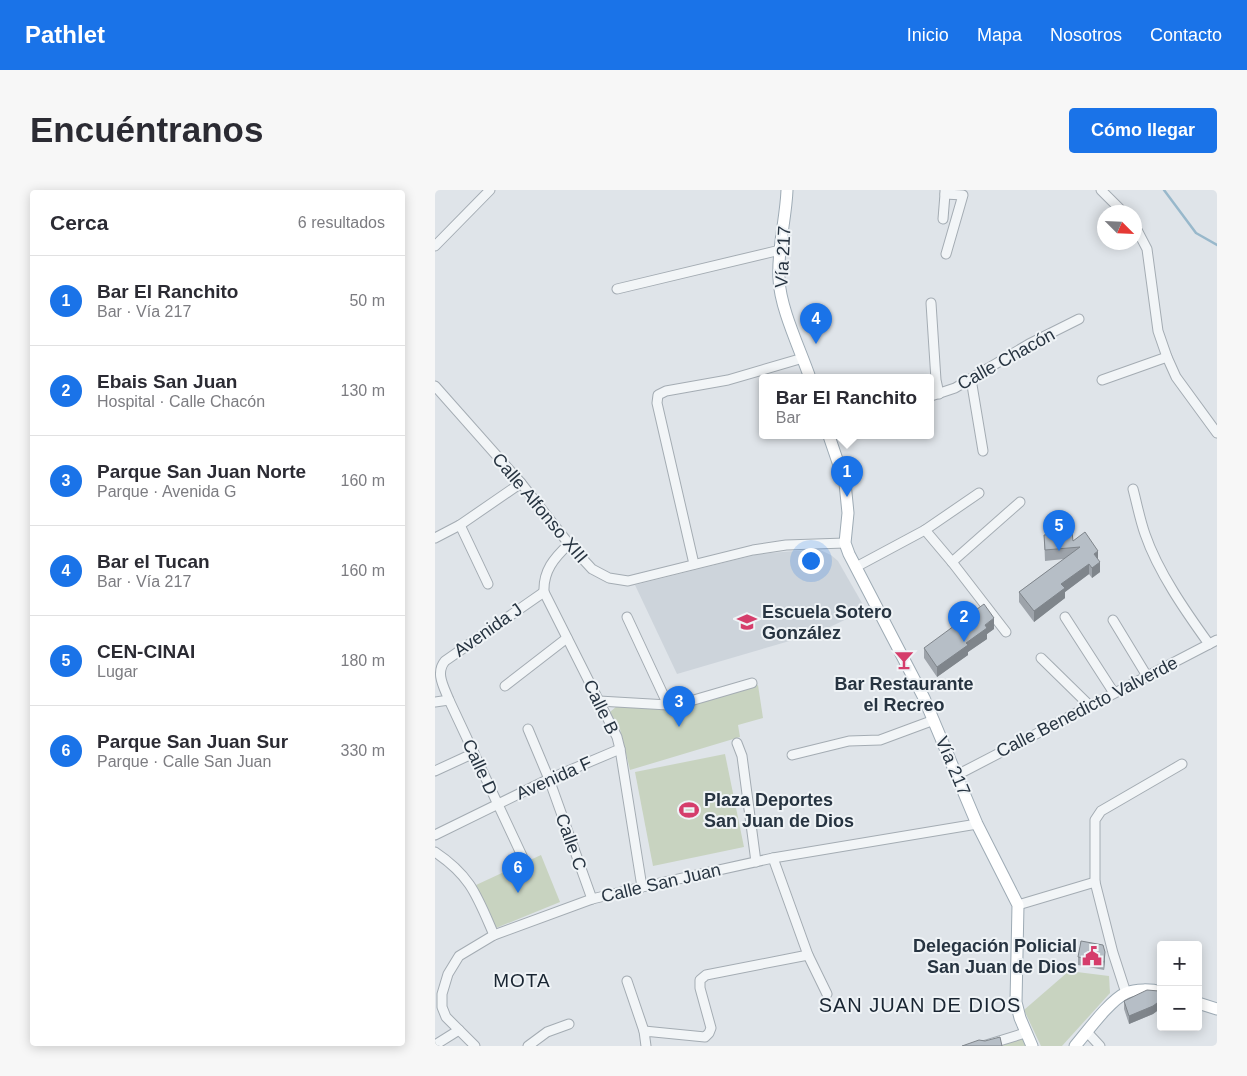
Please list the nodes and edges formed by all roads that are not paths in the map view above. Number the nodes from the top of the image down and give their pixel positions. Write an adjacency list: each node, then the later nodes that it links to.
1 (490, 190): 8 (street)
2 (787, 190): 9 (main road, Vía 217)
3 (1101, 190): 5 (street)
4 (945, 192): 6 (street); 10 (street)
5 (1116, 205)
6 (943, 219)
7 (1142, 239): 14 (street)
8 (435, 246)
9 (780, 250): 11 (street); 15 (main road, Vía 217)
10 (946, 254)
11 (617, 289)
12 (931, 304): 20 (street)
13 (1079, 320): 17 (street, Calle Chacón)
14 (1167, 357): 18 (street); 21 (street)
15 (803, 358): 16 (main road, Vía 217); 34 (street)
16 (809, 374)
17 (971, 379): 20 (street, Calle Chacón); 23 (street)
18 (1102, 380)
19 (435, 386): 24 (street, Calle Alfonso XIII)
20 (935, 395)
21 (1217, 433)
22 (830, 439): 31 (main road)
23 (983, 451)
24 (521, 483): 28 (street); 32 (street, Calle Alfonso XIII)
25 (1133, 489): 43 (street)
26 (979, 493): 29 (street)
27 (1019, 502): 33 (street)
28 (460, 526): 30 (street); 36 (street)
29 (925, 530): 33 (street); 35 (street)
30 (435, 538)
31 (845, 543): 34 (street, Calle Alfonso XIII); 35 (main road, Vía 217)
32 (569, 544): 34 (street, Calle Alfonso XIII); 37 (street)
33 (952, 562): 41 (street)
34 (694, 564)
35 (856, 567): 55 (main road, Vía 217)
36 (488, 584)
37 (543, 592): 42 (street, Calle B); 45 (street, Avenida J)
38 (627, 617): 53 (street)
39 (1065, 617): 49 (street)
40 (1113, 620): 46 (street)
41 (1006, 632)
42 (567, 638): 48 (street); 51 (street, Calle B)
43 (1213, 642): 46 (street, Calle Benedicto Valverde)
44 (1041, 658): 54 (street)
45 (437, 673): 50 (street, Calle D)
46 (1147, 676): 49 (street, Calle Benedicto Valverde)
47 (752, 683): 53 (street)
48 (505, 686)
49 (1114, 693): 54 (street, Calle Benedicto Valverde)
50 (449, 700): 52 (street); 59 (street, Calle D)
51 (599, 701): 53 (street); 58 (street, Calle B)
52 (435, 702)
53 (668, 705)
54 (1089, 706): 63 (street, Calle Benedicto Valverde)
55 (934, 720): 60 (street); 63 (main road, Vía 217)
56 (528, 729): 64 (street, Calle C)
57 (737, 742): 71 (street)
58 (620, 749): 64 (street, Avenida F); 73 (street, Calle B)
59 (474, 753): 62 (street); 65 (street, Calle D)
60 (792, 755)
61 (1182, 764): 72 (street)
62 (435, 771)
63 (957, 775): 66 (main road, Vía 217)
64 (549, 779): 65 (street, Avenida F); 74 (street, Calle C)
65 (497, 804): 67 (street, Avenida F); 70 (street, Calle D)
66 (977, 824): 69 (street, Calle San Juan); 75 (main road, Vía 217)
67 (435, 835)
68 (435, 852): 76 (street)
69 (773, 858): 71 (street, Calle San Juan); 77 (street)
70 (525, 860)
71 (756, 862): 73 (street, Calle San Juan)
72 (1095, 882): 75 (street); 80 (street)
73 (643, 887): 74 (street, Calle San Juan)
74 (592, 899): 76 (street, Calle San Juan)
75 (1017, 905): 88 (main road, Vía 217)
76 (494, 934): 85 (street, Calle San Juan)
77 (808, 955): 81 (street); 86 (street)
78 (627, 981): 86 (street)
79 (1157, 991): 80 (main road)
80 (1126, 993): 87 (main road)
81 (827, 994)
82 (1202, 1004): 83 (main road)
83 (1217, 1009)
84 (569, 1024): 91 (street)
85 (459, 1030): 89 (street); 90 (street, Calle San Juan)
86 (644, 1031): 92 (street)
87 (1087, 1032): 95 (main road); 96 (street)
88 (1025, 1033): 93 (street); 94 (main road, Vía 217)
89 (435, 1045)
90 (475, 1046)
91 (528, 1046)
92 (646, 1046)
93 (983, 1046)
94 (1032, 1046)
95 (1075, 1046)
96 (1100, 1046)

